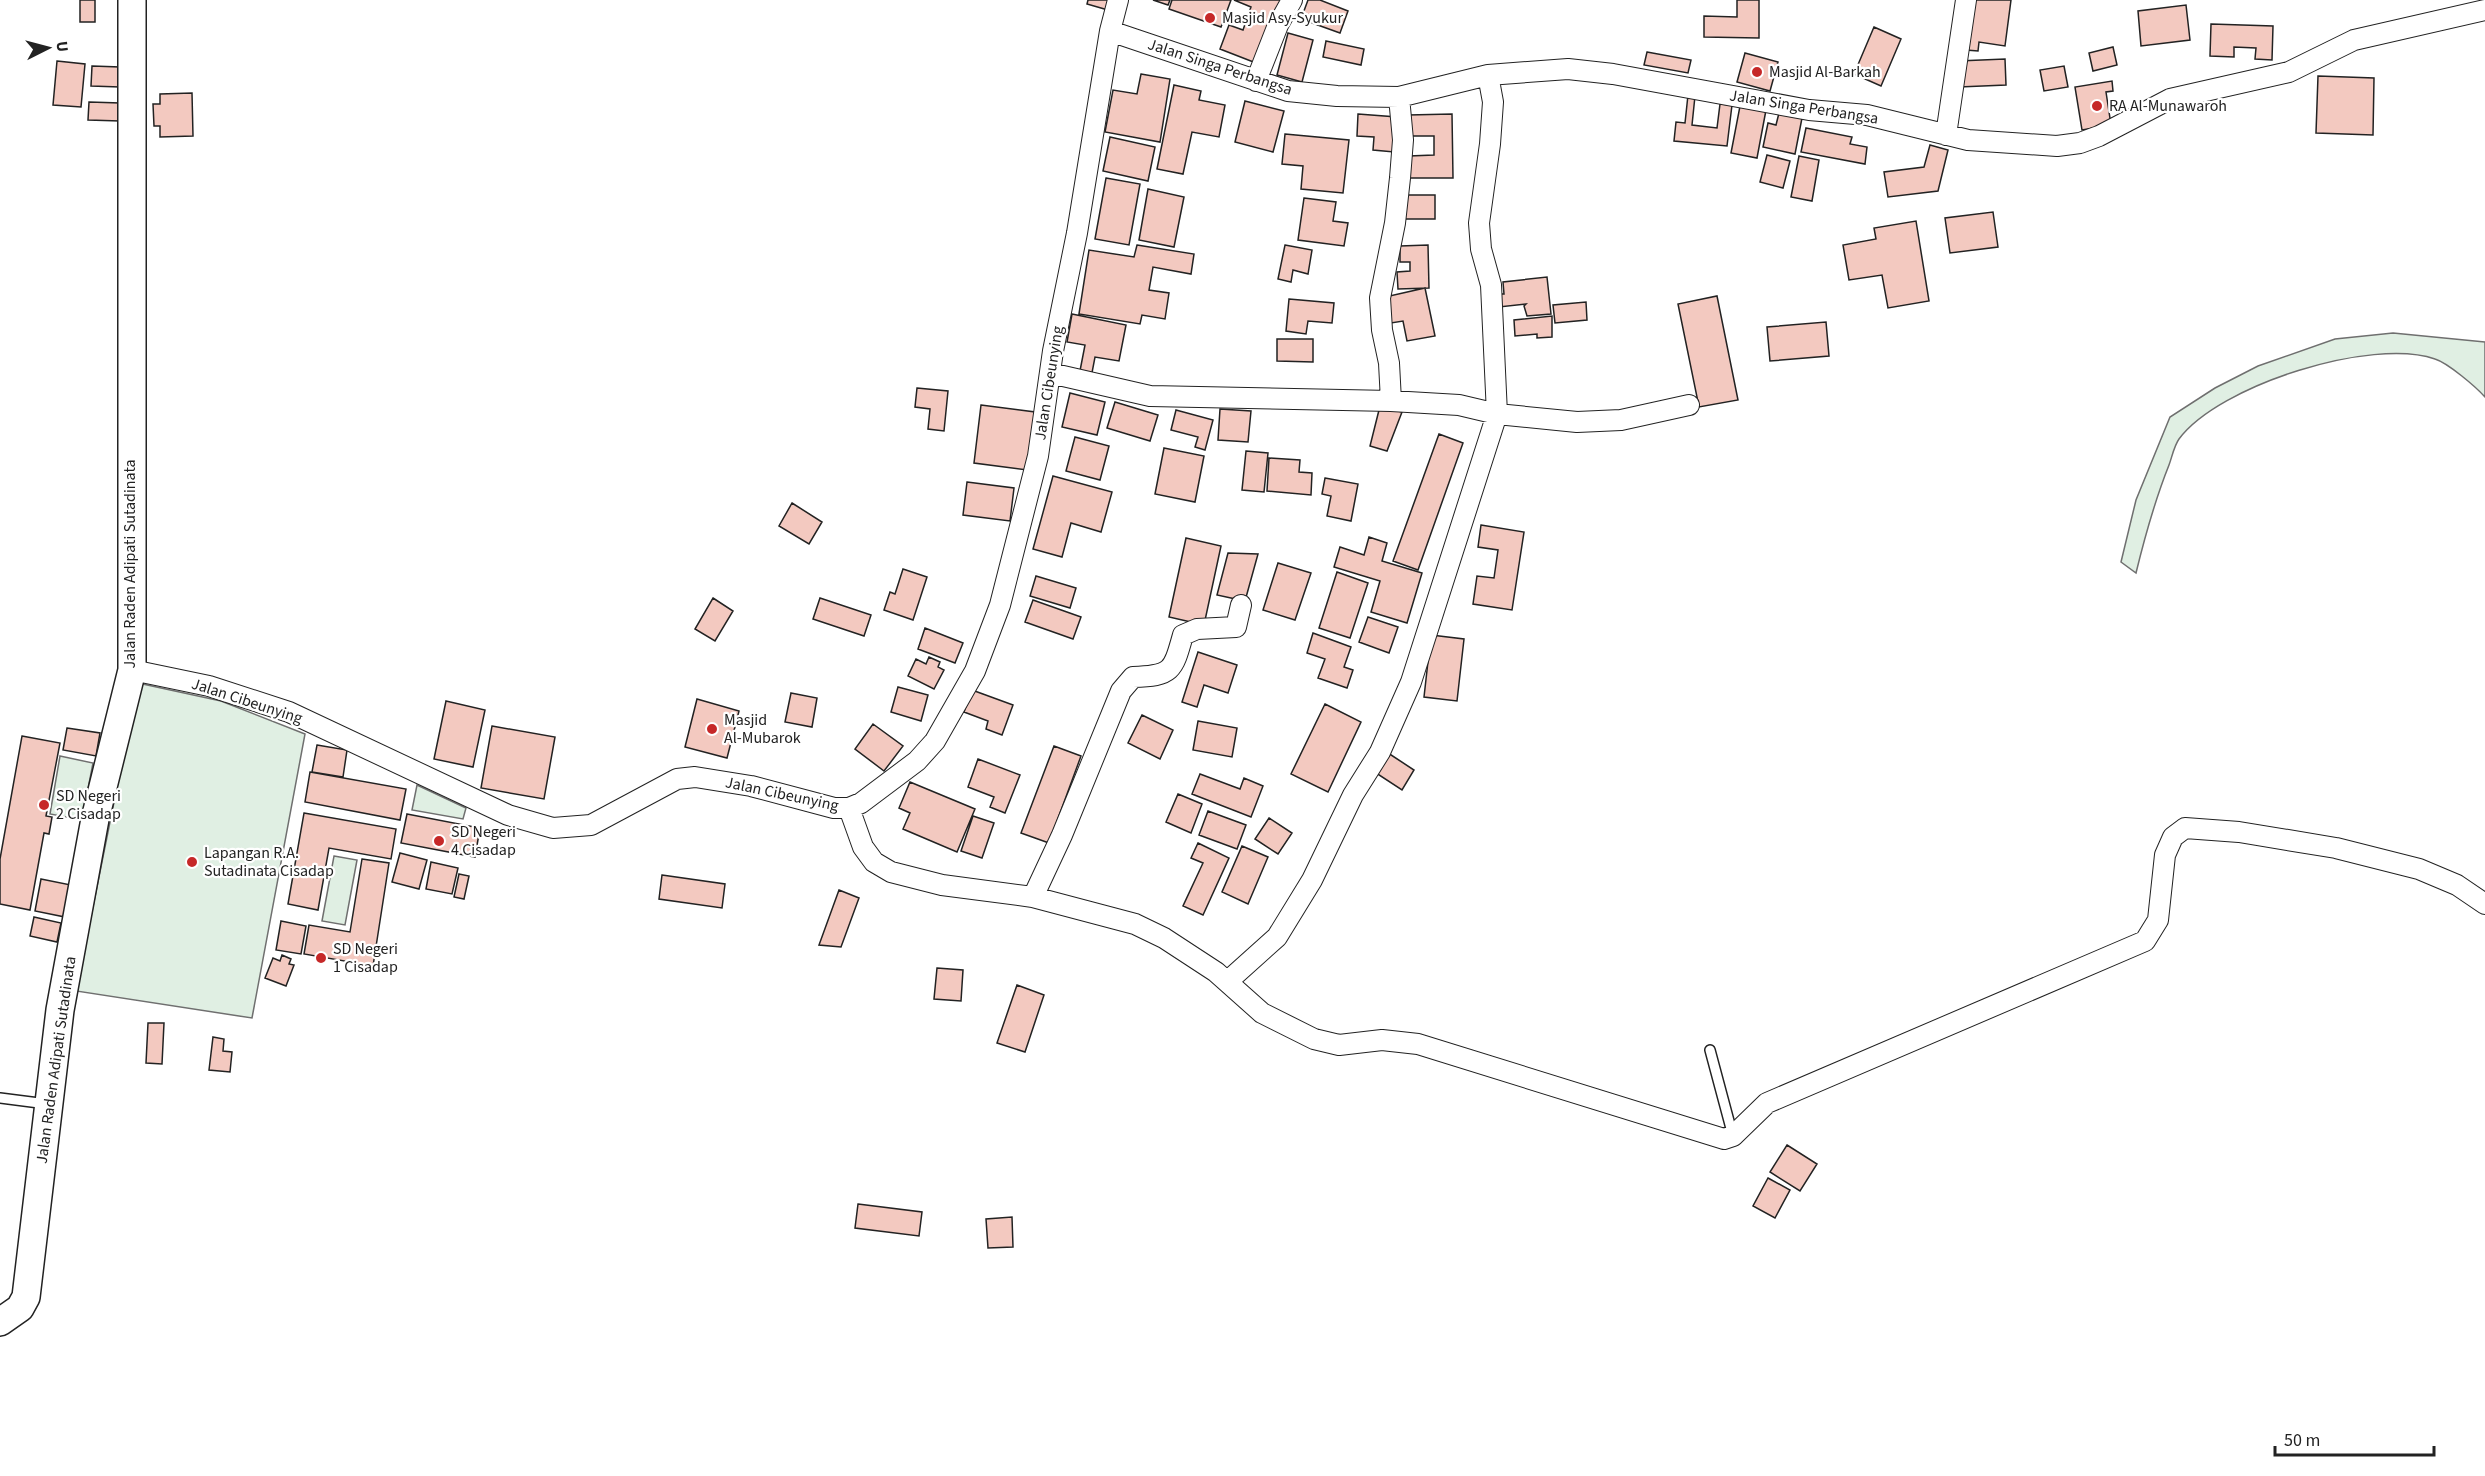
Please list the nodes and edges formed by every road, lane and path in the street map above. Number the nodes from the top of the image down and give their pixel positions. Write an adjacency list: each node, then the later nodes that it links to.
1 (132, 0): 16 (street, Jalan Raden Adipati Sutadinata)
2 (1118, 0): 6 (street, Jalan Cibeunying)
3 (1292, 0): 8 (street)
4 (1966, 0): 10 (street)
5 (2485, 10): 10 (street, Jalan Singa Perbangsa)
6 (1110, 31): 8 (street, Jalan Singa Perbangsa); 11 (street, Jalan Cibeunying)
7 (1488, 75): 9 (street, Jalan Singa Perbangsa); 10 (street, Jalan Singa Perbangsa); 14 (street)
8 (1256, 81): 9 (street, Jalan Singa Perbangsa)
9 (1399, 97): 12 (street)
10 (1946, 135)
11 (1050, 373): 12 (street); 17 (street, Jalan Cibeunying)
12 (1391, 401): 14 (street)
13 (1689, 405): 14 (street)
14 (1497, 414): 20 (street)
15 (1241, 605): 18 (street)
16 (132, 670): 17 (street, Jalan Cibeunying); 23 (street, Jalan Raden Adipati Sutadinata)
17 (849, 808): 18 (street)
18 (1034, 897): 20 (street)
19 (2485, 904): 24 (street)
20 (1228, 981): 24 (street)
21 (1710, 1050): 24 (lane)
22 (0, 1098): 23 (lane)
23 (50, 1105): 25 (street, Jalan Raden Adipati Sutadinata)
24 (1732, 1136)
25 (0, 1322)

